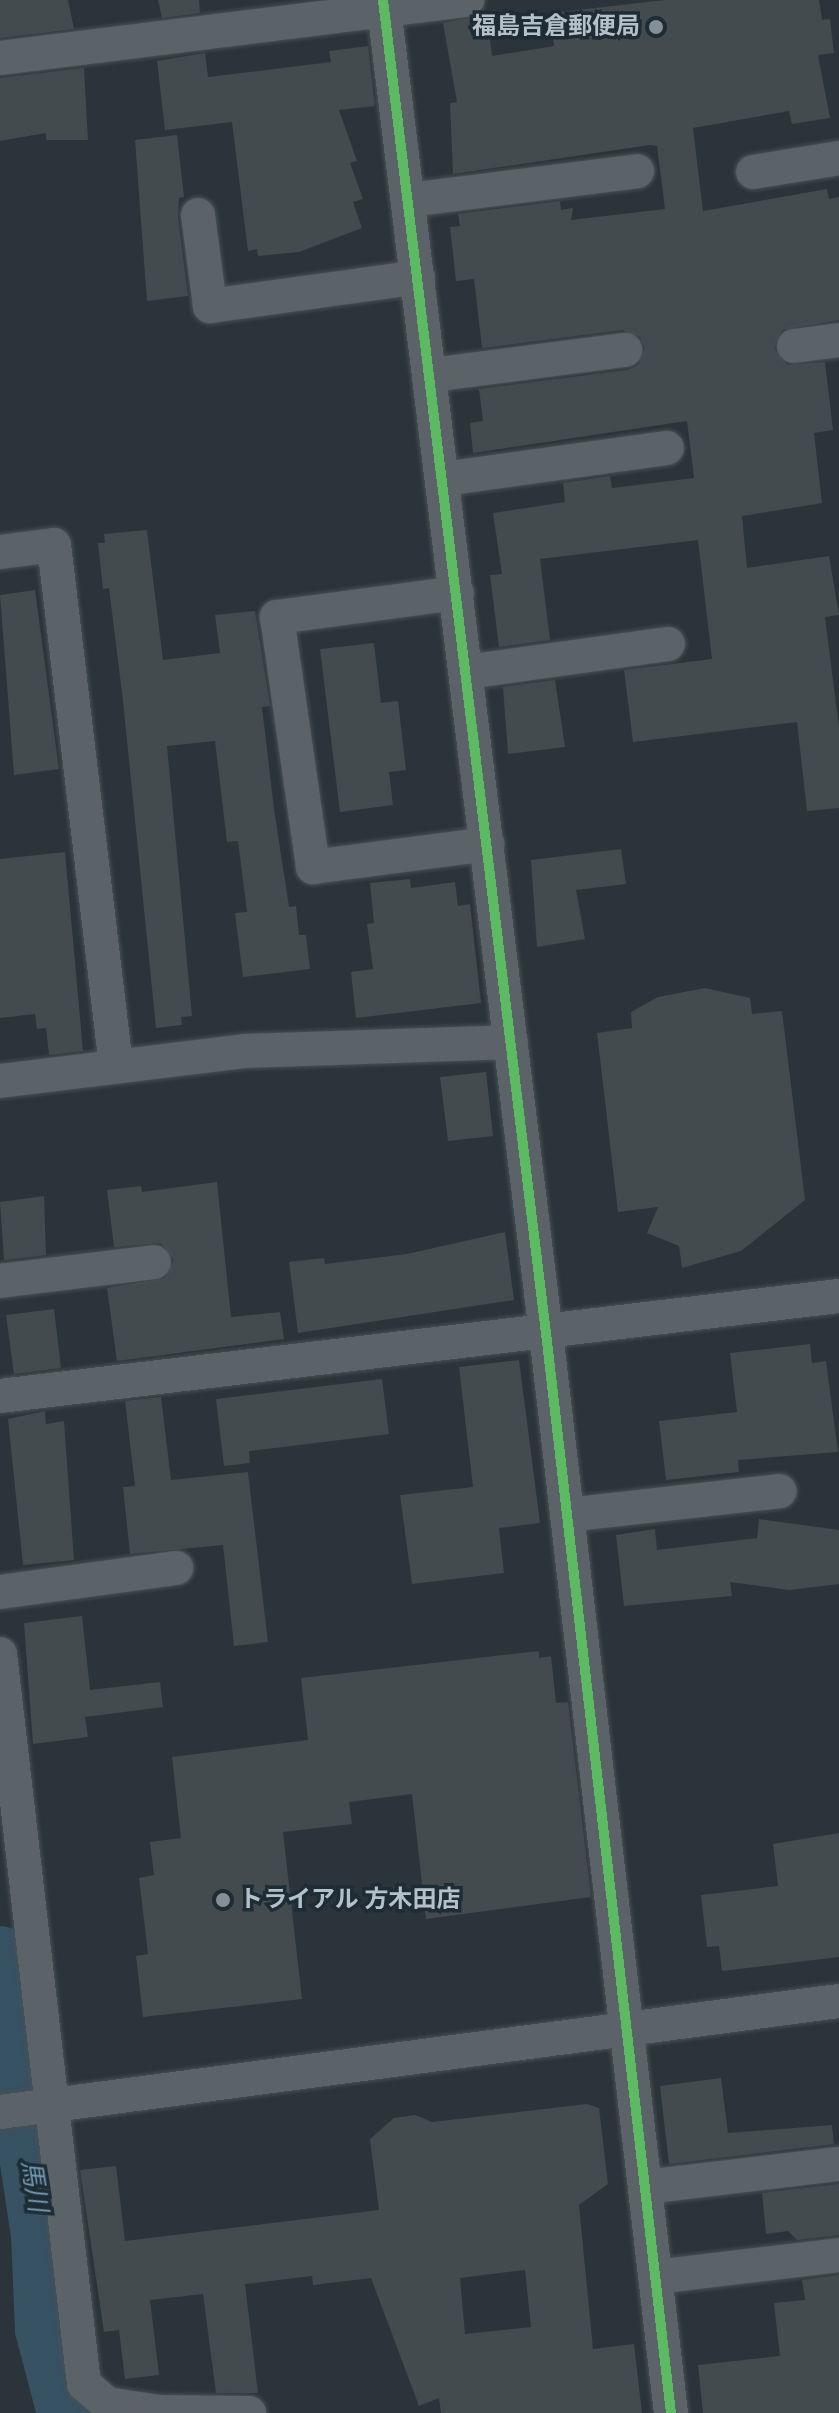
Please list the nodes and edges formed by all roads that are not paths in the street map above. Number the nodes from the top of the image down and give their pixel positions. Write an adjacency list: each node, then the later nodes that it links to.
1 (467, 0): 2 (street)
2 (385, 6): 3 (street); 7 (street)
3 (0, 58)
4 (839, 158): 6 (street)
5 (637, 171): 7 (street)
6 (753, 172)
7 (409, 200): 9 (street)
8 (198, 215): 9 (street)
9 (418, 277): 13 (street)
10 (839, 340): 11 (street)
11 (794, 346)
12 (625, 350): 13 (street)
13 (432, 375): 15 (street)
14 (667, 448): 15 (street)
15 (443, 479): 17 (street)
16 (0, 552): 22 (street)
17 (457, 593): 19 (street); 20 (street)
18 (668, 644): 19 (street)
19 (466, 672): 20 (street)
20 (487, 844): 21 (street)
21 (511, 1042): 22 (street); 27 (street)
22 (116, 1066): 23 (street)
23 (0, 1081)
24 (154, 1262): 25 (street)
25 (0, 1281)
26 (839, 1296): 27 (street)
27 (546, 1333): 28 (street); 30 (street)
28 (0, 1396)
29 (780, 1491): 30 (street)
30 (567, 1515): 35 (street)
31 (176, 1568): 32 (street)
32 (0, 1592)
33 (0, 1654): 36 (street)
34 (839, 2001): 35 (street)
35 (625, 2027): 36 (street); 39 (street)
36 (45, 2104): 37 (street); 42 (street)
37 (0, 2112)
38 (839, 2164): 39 (street)
39 (645, 2187): 41 (street)
40 (839, 2255): 41 (street)
41 (655, 2277): 44 (street)
42 (159, 2412): 43 (street)
43 (249, 2413)
44 (671, 2413)

